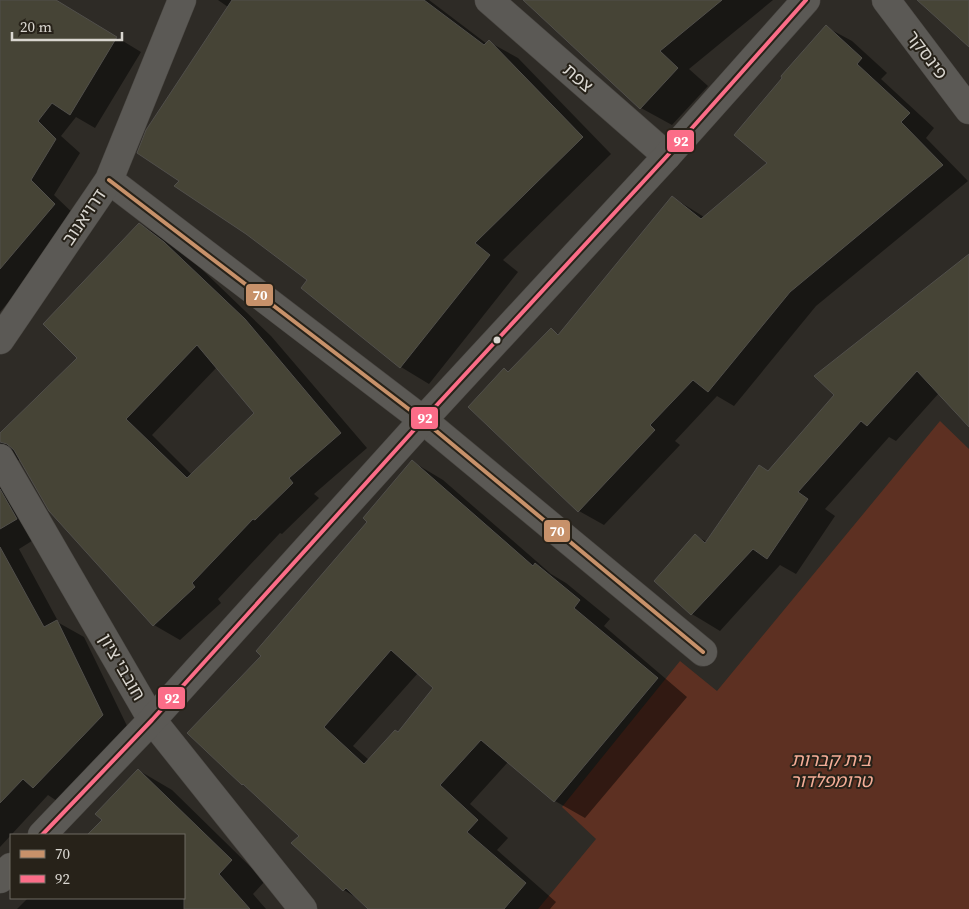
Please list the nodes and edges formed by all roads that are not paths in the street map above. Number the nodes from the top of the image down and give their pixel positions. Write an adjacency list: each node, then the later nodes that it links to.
1 (489, 0): 6 (street, צפת)
2 (806, 0): 6 (street)
3 (886, 0): 5 (street, פינסקר)
4 (175, 3): 7 (street, דרויאנוב)
5 (969, 110)
6 (667, 156): 9 (street)
7 (109, 180): 8 (street, דרויאנוב); 9 (street)
8 (0, 340)
9 (423, 420): 11 (street); 12 (street)
10 (0, 458): 12 (street, חובבי ציון)
11 (703, 652)
12 (152, 720): 13 (street); 16 (street, חובבי ציון)
13 (43, 834)
14 (10, 869): 15 (street)
15 (0, 879)
16 (303, 909)

